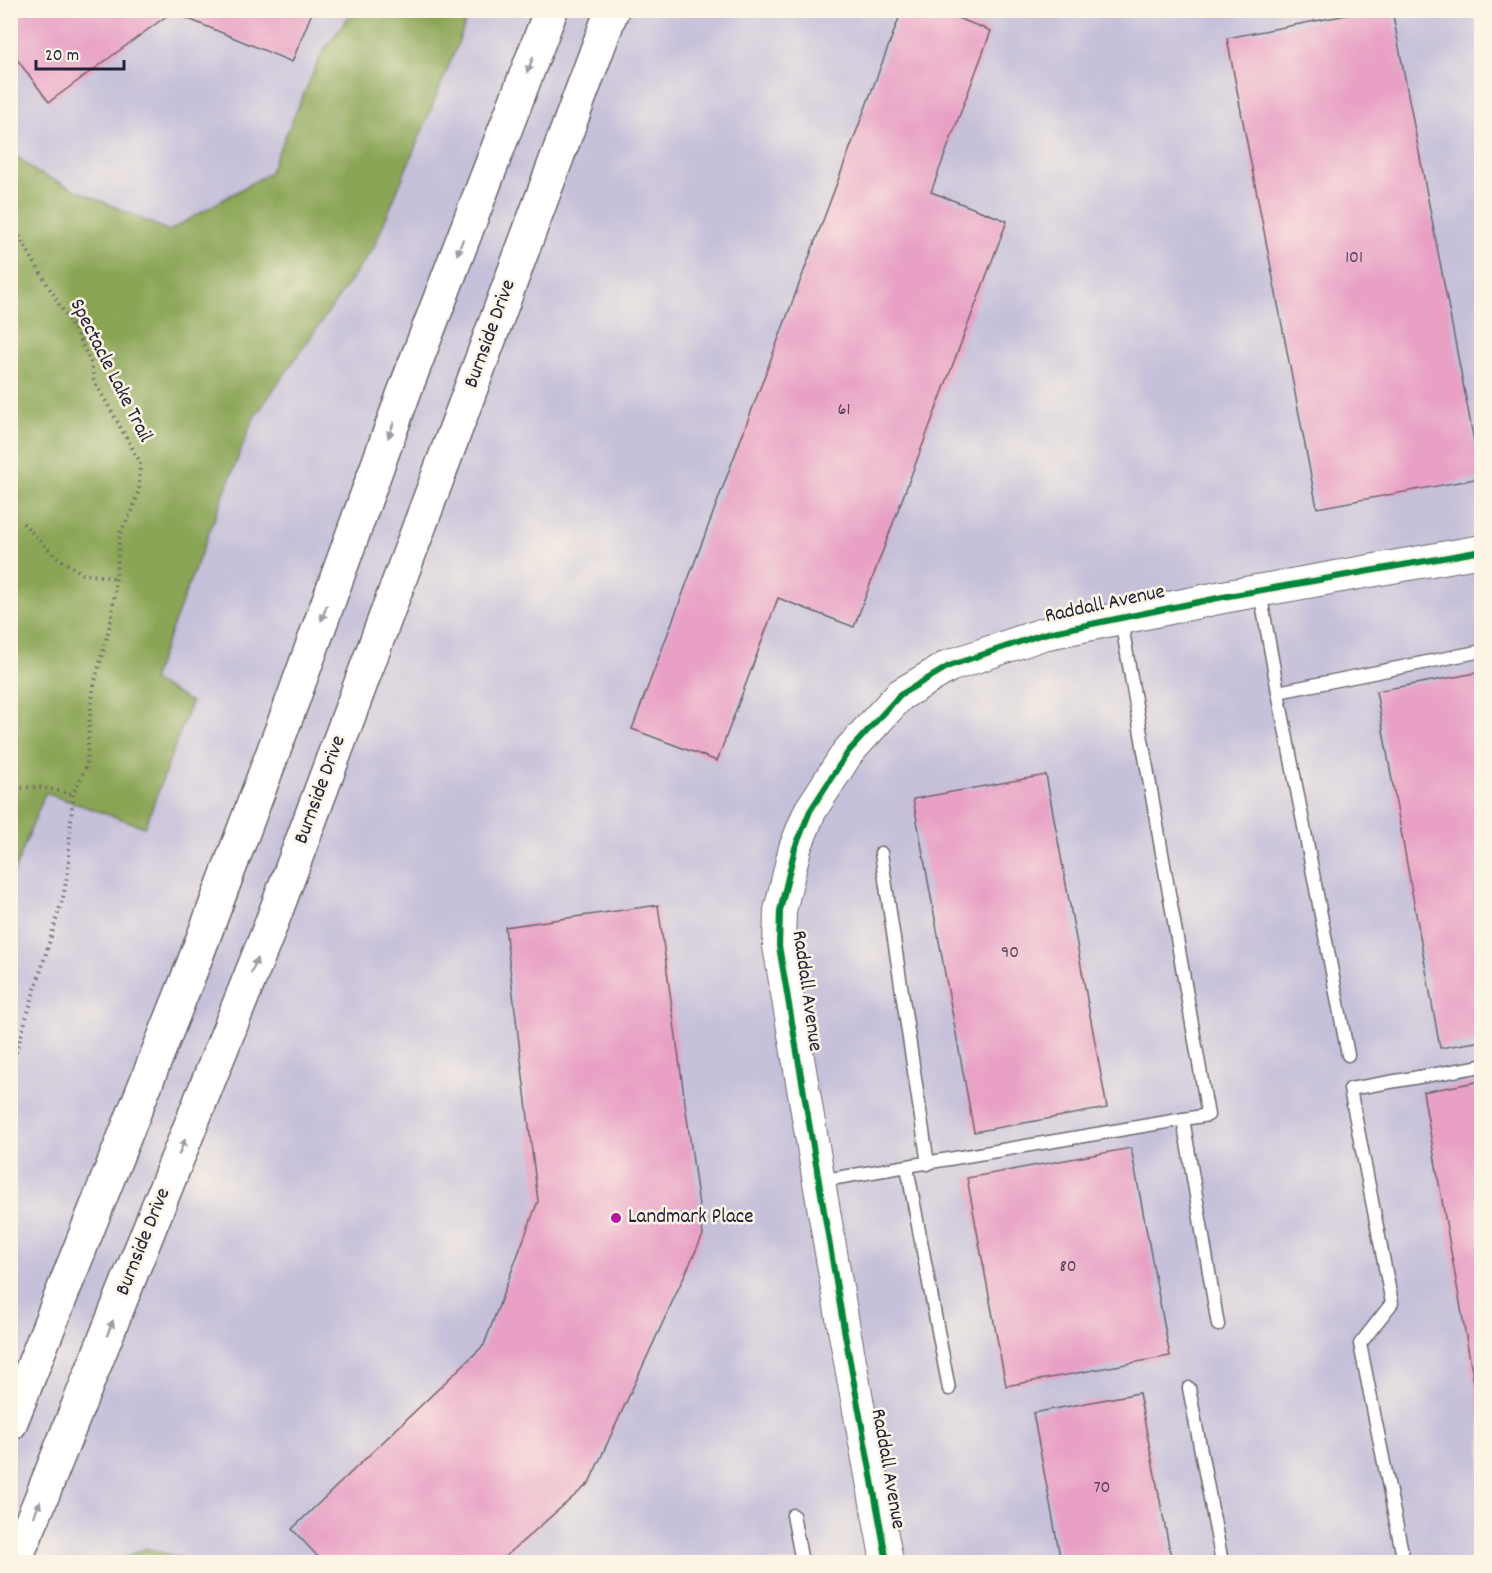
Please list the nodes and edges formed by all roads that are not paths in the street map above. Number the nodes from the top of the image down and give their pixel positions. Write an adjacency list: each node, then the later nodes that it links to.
1 (551, 10): 18 (main road, one-way to 18)
2 (612, 10): 20 (main road, Burnside Drive, one-way to 2)
3 (1482, 551): 4 (street, Raddall Avenue)
4 (1260, 591): 5 (street, Raddall Avenue); 7 (lane)
5 (1121, 618): 11 (lane); 14 (street, Raddall Avenue)
6 (1482, 651): 7 (lane)
7 (1278, 692): 9 (lane)
8 (881, 853): 12 (lane)
9 (1348, 1055)
10 (1482, 1066): 24 (lane)
11 (1183, 1119): 12 (lane); 15 (lane)
12 (928, 1164): 13 (lane)
13 (907, 1167): 14 (lane); 17 (lane)
14 (819, 1182): 22 (street, Raddall Avenue)
15 (1218, 1325)
16 (1189, 1388): 23 (lane)
17 (950, 1389)
18 (10, 1424)
19 (793, 1515): 21 (lane)
20 (14, 1563)
21 (802, 1563)
22 (887, 1563)
23 (1222, 1563)
24 (1404, 1563)

